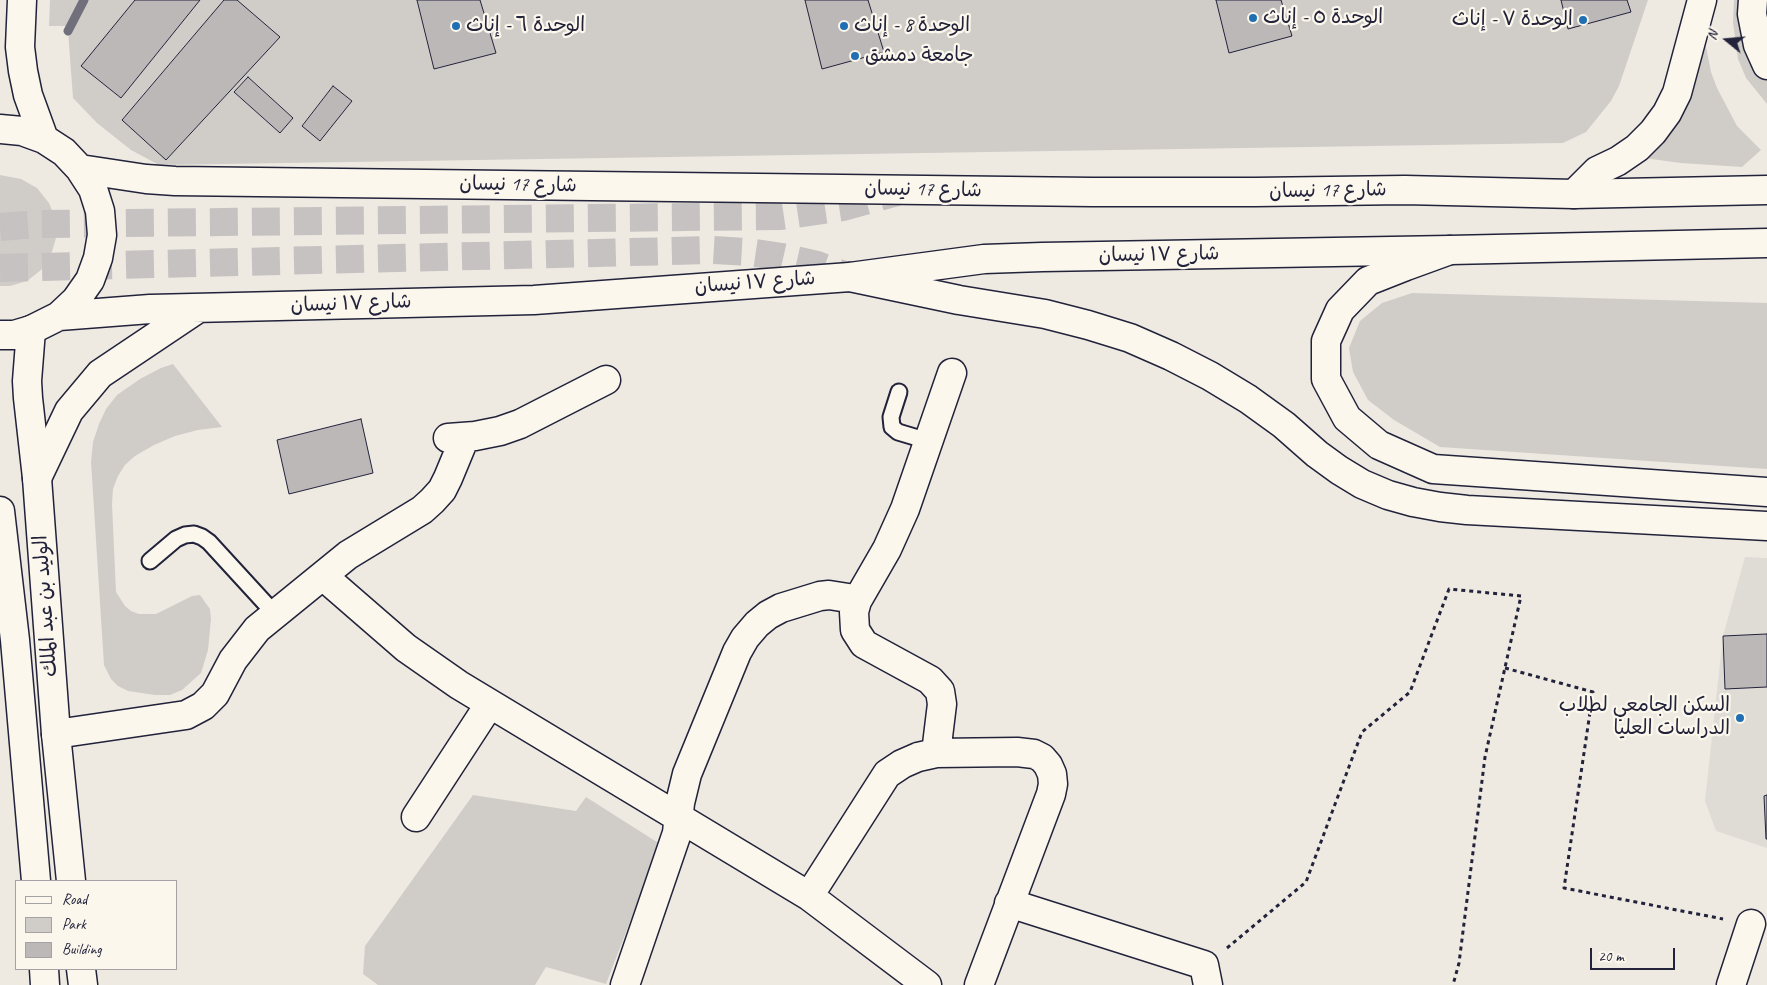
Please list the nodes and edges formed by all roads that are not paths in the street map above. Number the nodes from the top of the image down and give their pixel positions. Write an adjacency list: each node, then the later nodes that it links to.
1 (22, 0): 6 (main road)
2 (1702, 0): 9 (main road)
3 (1753, 0): 4 (main road)
4 (1767, 65)
5 (0, 129): 6 (main road)
6 (44, 139): 7 (main road)
7 (80, 168): 9 (main road, شارع 17 نيسان); 14 (main road)
8 (1767, 190): 9 (main road, شارع 17 نيسان)
9 (1574, 194)
10 (1767, 243): 11 (main road)
11 (1450, 250): 12 (main road, شارع ١٧ نيسان); 22 (main road)
12 (850, 277): 13 (main road, شارع ١٧ نيسان); 24 (main road)
13 (197, 309): 14 (main road, شارع ١٧ نيسان); 21 (main road)
14 (59, 316): 15 (main road)
15 (31, 330): 16 (main road); 21 (main road, الوليد بن عبد الملك)
16 (0, 335)
17 (952, 373): 20 (main road)
18 (606, 380): 26 (main road)
19 (899, 392): 20 (lane)
20 (928, 442): 28 (main road)
21 (37, 478): 32 (main road, الوليد بن عبد الملك)
22 (1767, 492)
23 (0, 511): 27 (main road, الوليد بن عبد الملك)
24 (1767, 526)
25 (150, 560): 29 (lane)
26 (323, 576): 29 (main road); 31 (main road)
27 (5, 598): 30 (main road, الوليد بن عبد الملك)
28 (857, 602): 33 (main road); 35 (main road)
29 (275, 614): 32 (main road)
30 (7, 641): 36 (main road, الوليد بن عبد الملك)
31 (489, 704): 34 (main road); 35 (main road)
32 (56, 734): 37 (main road, الوليد بن عبد الملك)
33 (936, 754): 38 (main road); 39 (main road)
34 (416, 818)
35 (679, 818): 38 (main road); 46 (main road)
36 (36, 880)
37 (72, 880)
38 (809, 896): 47 (main road)
39 (1009, 903): 43 (main road); 48 (main road)
40 (1751, 924): 49 (main road)
41 (44, 970): 44 (main road)
42 (81, 970): 45 (main road)
43 (1206, 976)
44 (45, 985)
45 (83, 985)
46 (625, 985)
47 (927, 985)
48 (980, 985)
49 (1731, 985)

